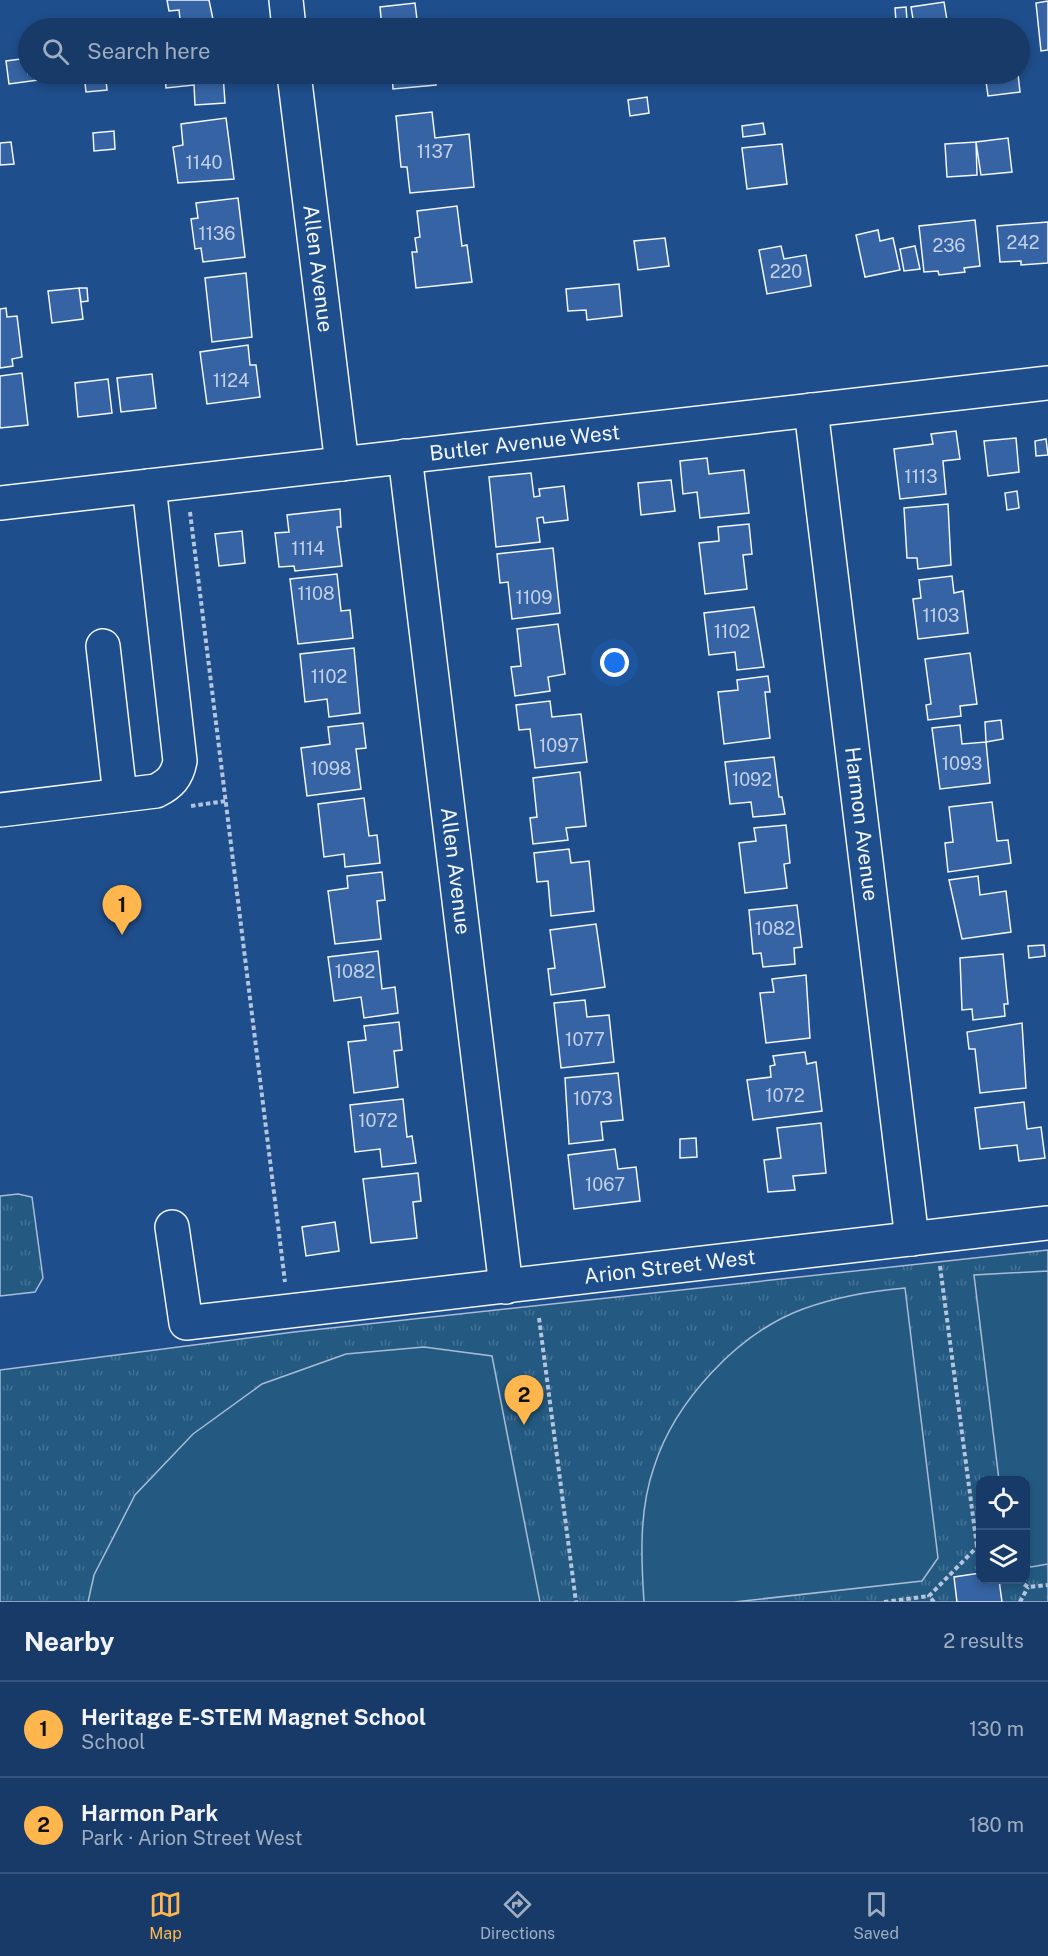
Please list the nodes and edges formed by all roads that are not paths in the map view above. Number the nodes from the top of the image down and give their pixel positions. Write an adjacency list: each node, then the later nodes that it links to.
1 (285, 0): 2 (street)
2 (288, 18)
3 (295, 84): 7 (street, Allen Avenue)
4 (1048, 383): 5 (street, Butler Avenue West)
5 (811, 410): 6 (street, Butler Avenue West); 15 (street, Harmon Avenue)
6 (405, 456): 7 (street, Butler Avenue West); 16 (street, Allen Avenue)
7 (342, 464): 8 (street, Butler Avenue West)
8 (149, 486): 9 (street, Butler Avenue West); 11 (street)
9 (0, 503)
10 (104, 646): 11 (street)
11 (120, 795): 12 (street)
12 (0, 810)
13 (1048, 1223): 15 (street, Arion Street West)
14 (172, 1227): 16 (street, Arion Street West)
15 (912, 1239): 16 (street, Arion Street West)
16 (506, 1287)

